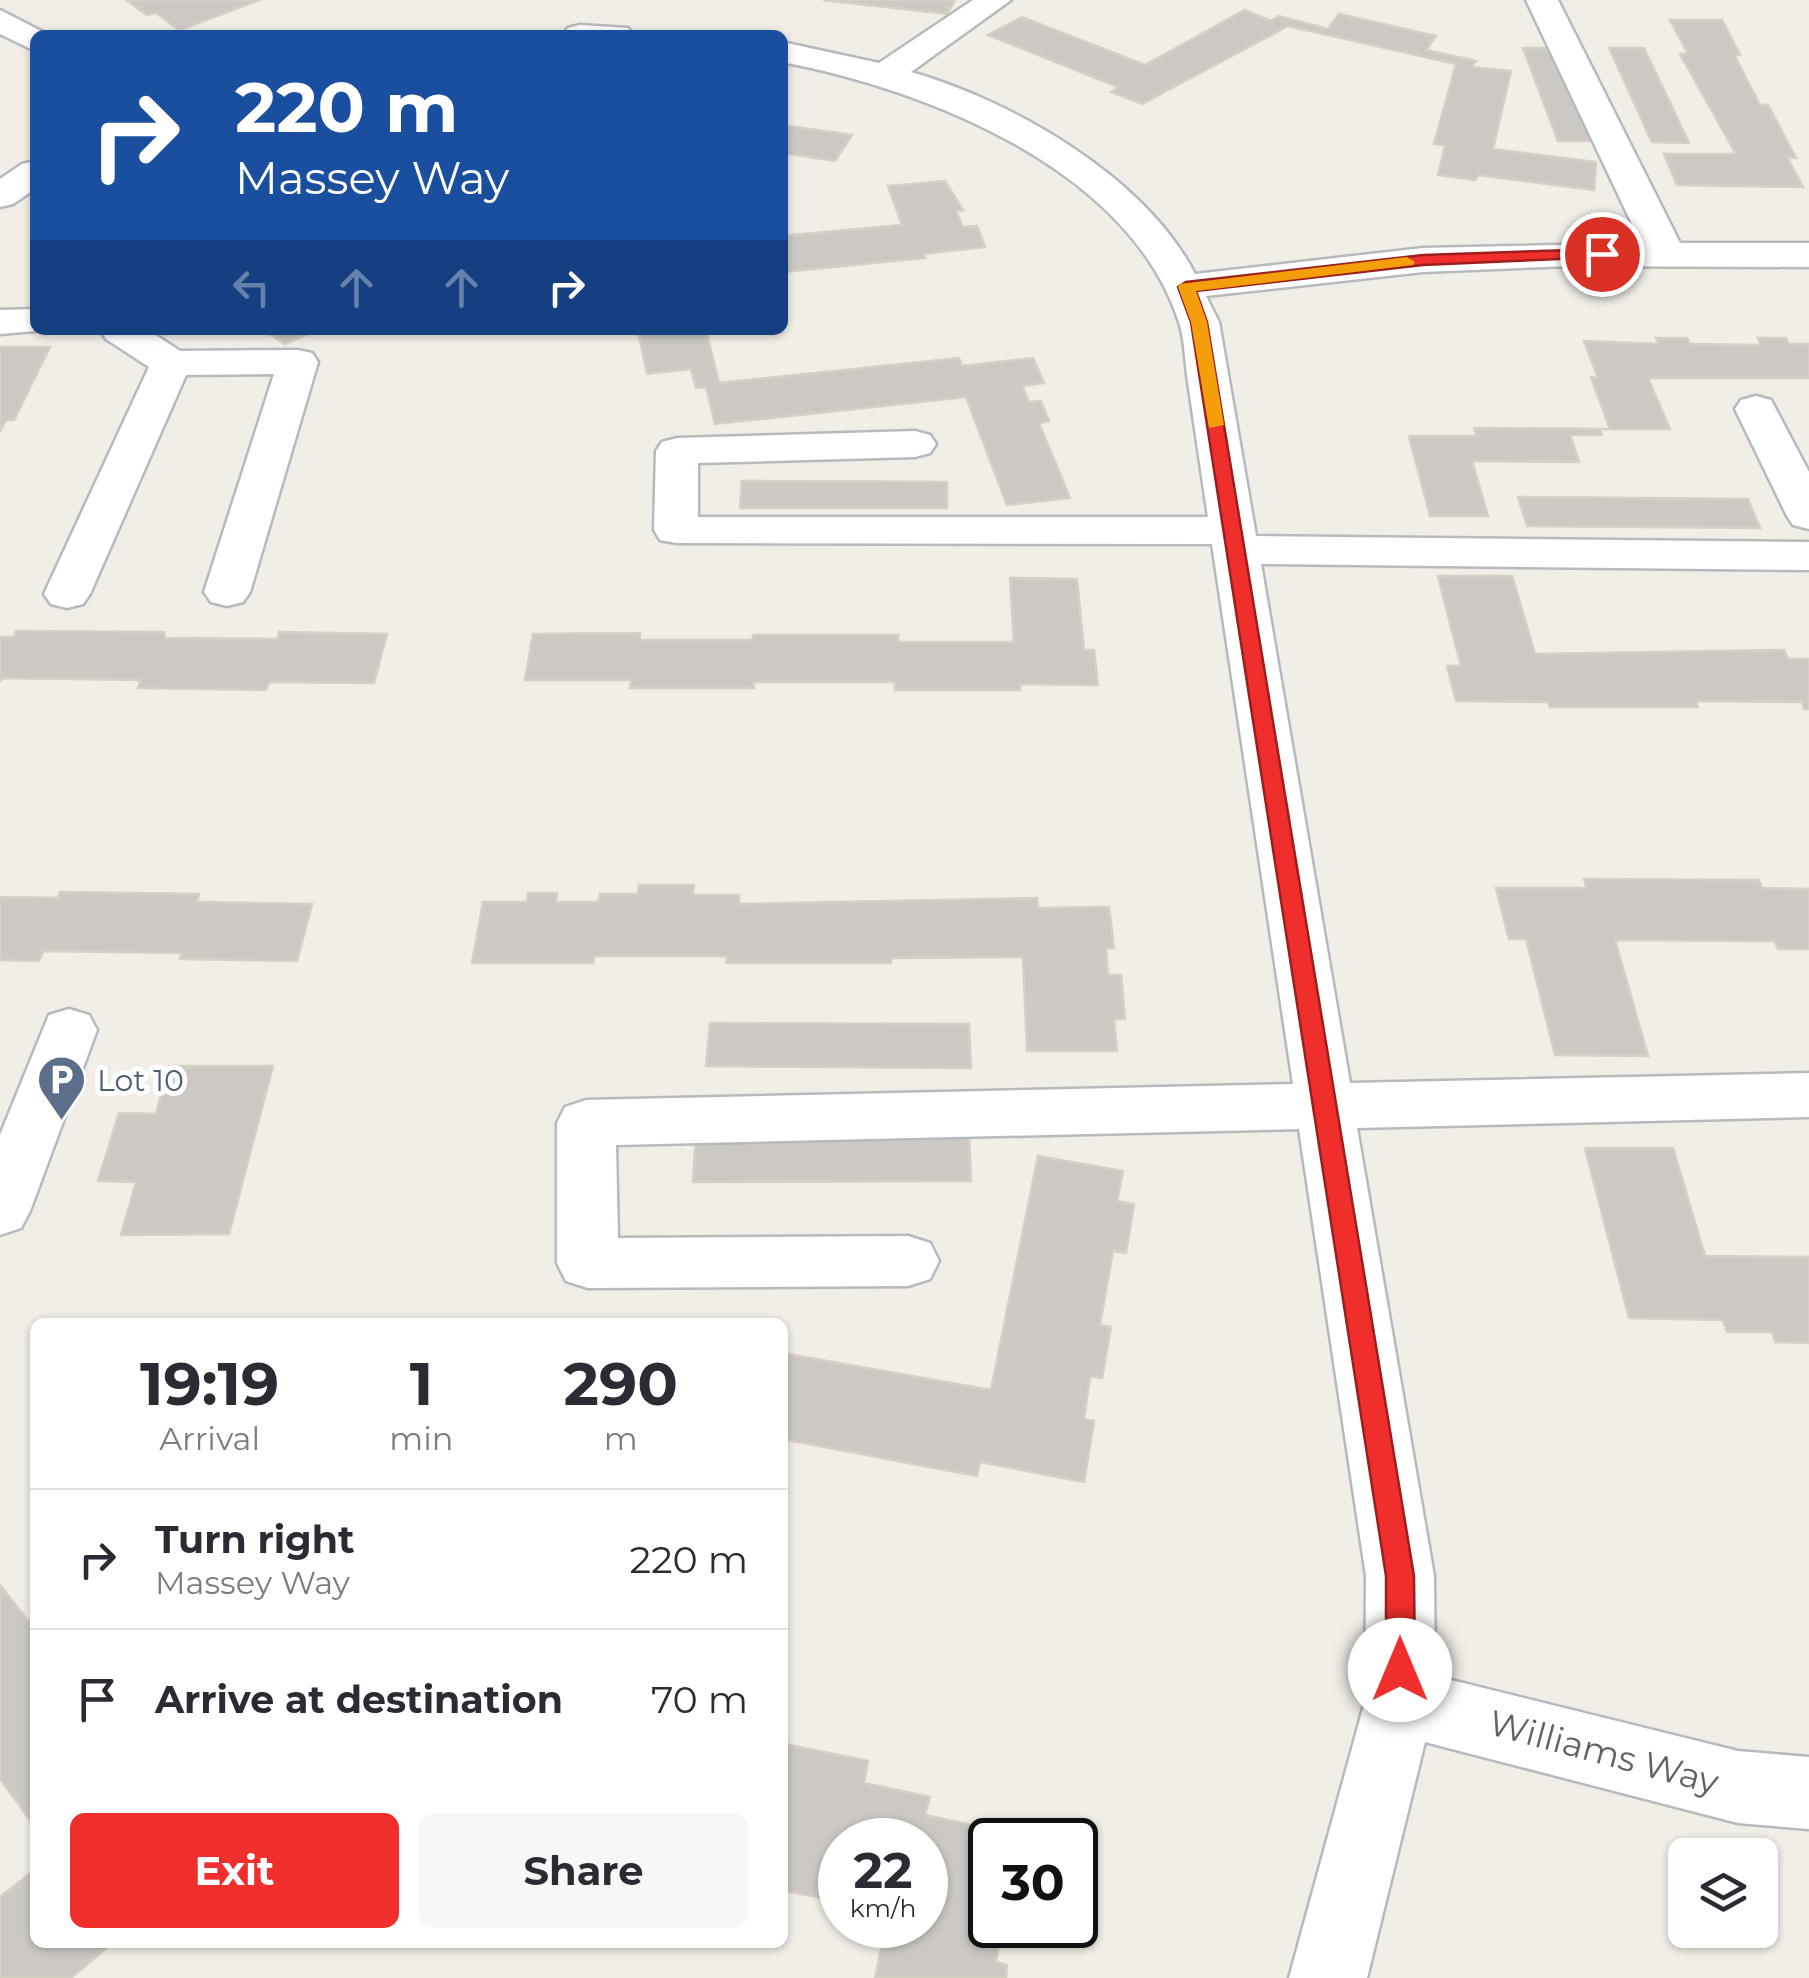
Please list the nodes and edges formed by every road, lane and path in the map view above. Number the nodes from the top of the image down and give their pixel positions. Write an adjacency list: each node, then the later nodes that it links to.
1 (602, 0): 5 (street)
2 (995, 0): 8 (street)
3 (1542, 0): 11 (street)
4 (0, 20): 6 (street)
5 (602, 30)
6 (30, 37)
7 (788, 53): 8 (street)
8 (882, 76): 13 (street)
9 (30, 175): 10 (street)
10 (0, 196)
11 (1666, 254): 12 (street); 13 (street)
12 (1809, 256)
13 (1186, 287): 21 (street)
14 (30, 321): 15 (street)
15 (0, 322)
16 (128, 335): 17 (street)
17 (170, 363): 23 (street); 24 (street)
18 (1756, 409): 20 (street)
19 (915, 444): 21 (street)
20 (1809, 516)
21 (1233, 540): 22 (street); 27 (street)
22 (1809, 556)
23 (227, 592)
24 (67, 594)
25 (69, 1030): 28 (street)
26 (1809, 1095): 27 (street)
27 (1323, 1105): 29 (street); 30 (street)
28 (0, 1211)
29 (908, 1260)
30 (1400, 1700): 31 (street, Williams Way); 32 (street)
31 (1809, 1793)
32 (1328, 1978)

